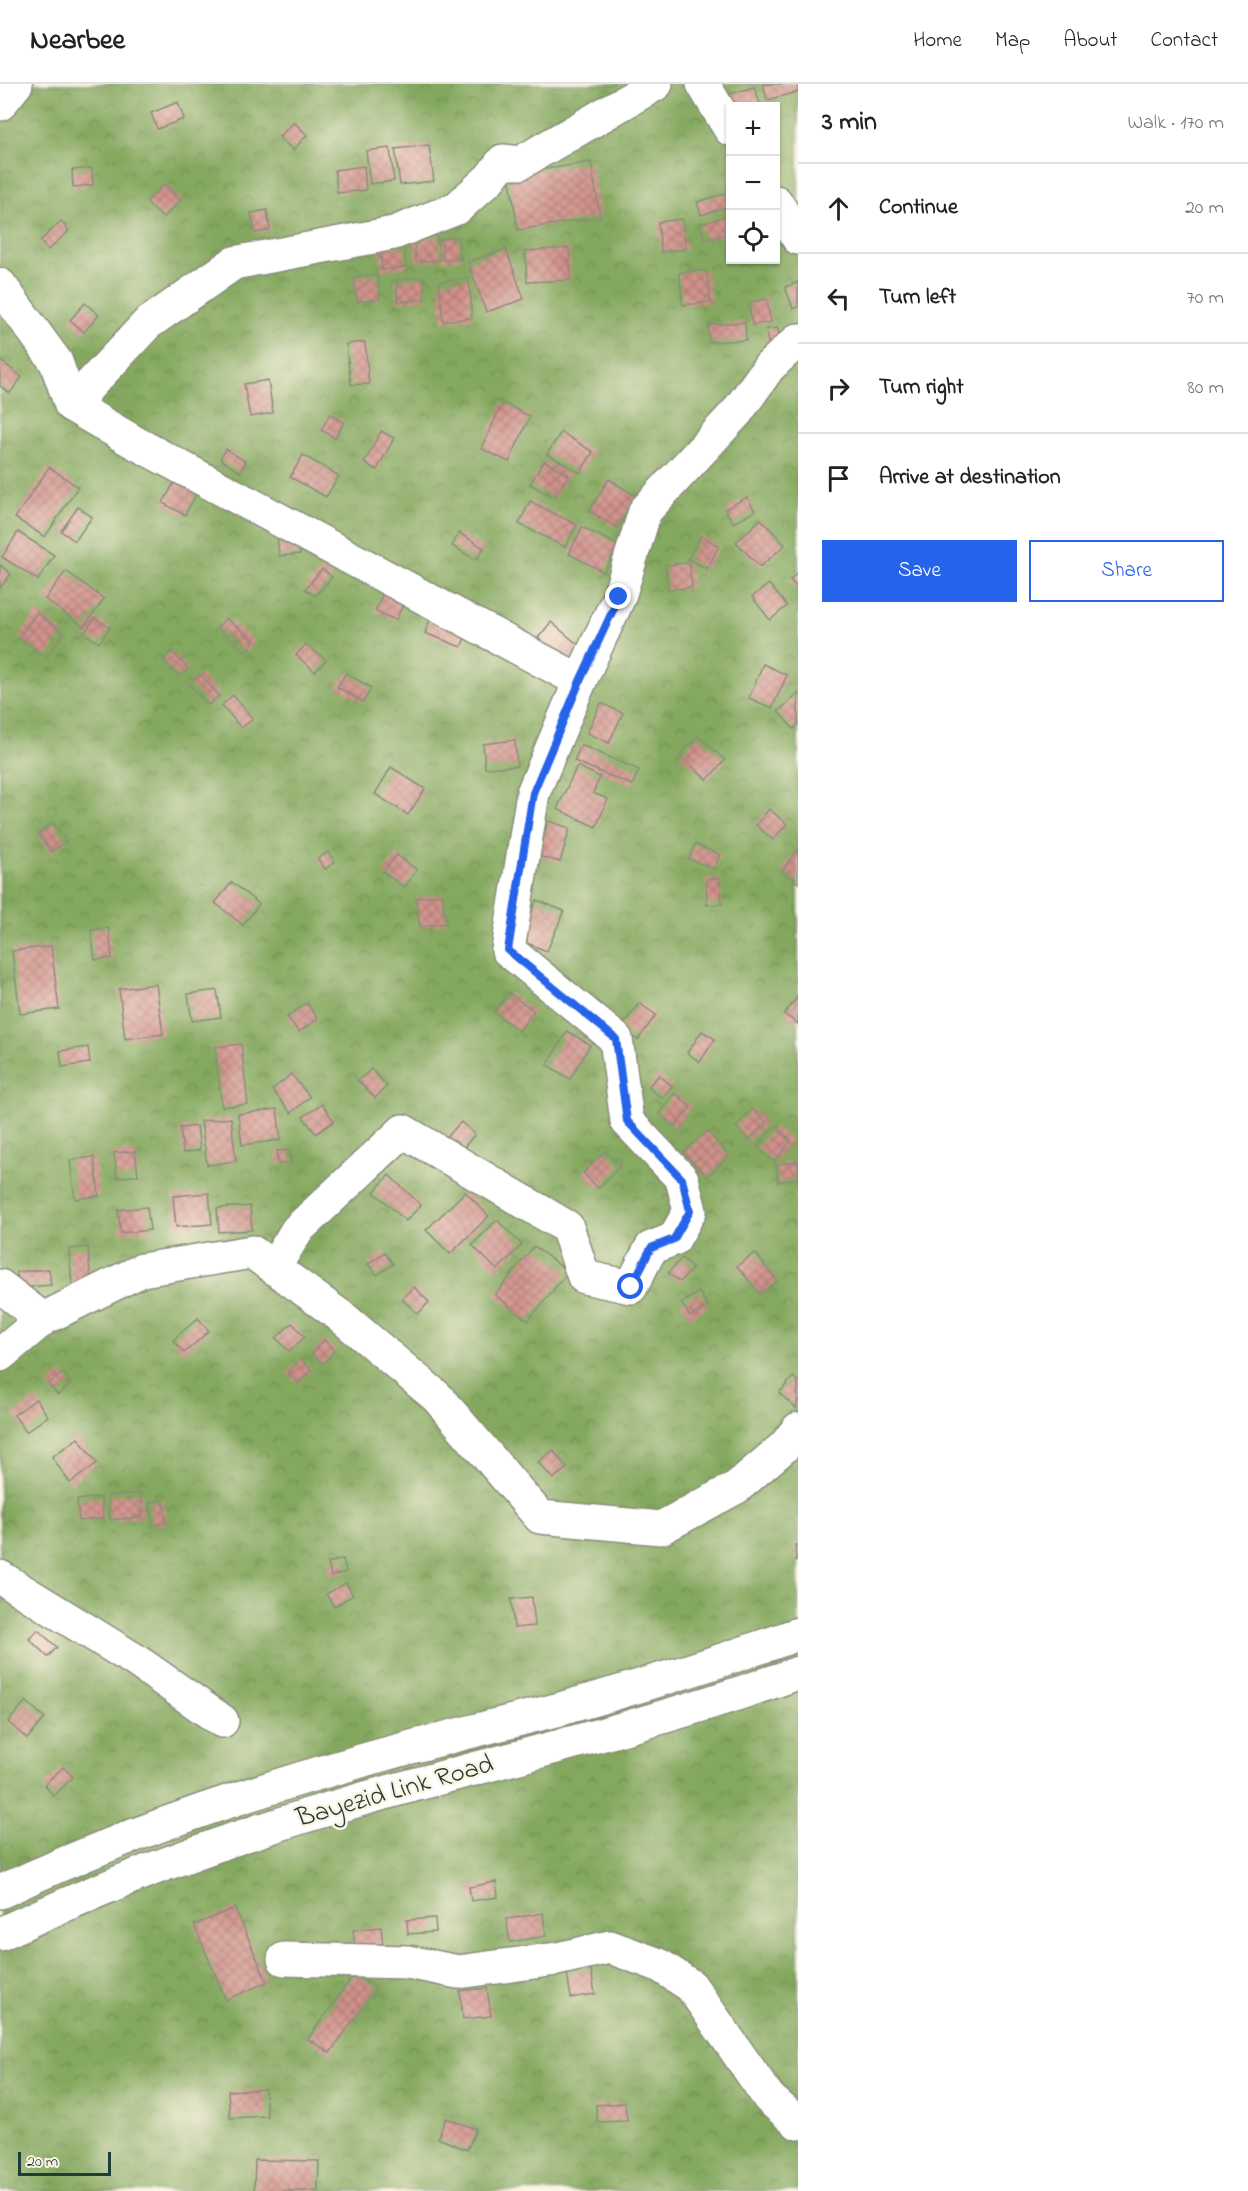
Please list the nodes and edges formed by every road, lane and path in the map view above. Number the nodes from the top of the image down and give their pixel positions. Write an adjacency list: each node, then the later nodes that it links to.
1 (16, 84): 4 (street)
2 (656, 84): 10 (street)
3 (703, 84): 5 (street)
4 (0, 104)
5 (726, 122)
6 (780, 209): 7 (street)
7 (798, 238)
8 (0, 285): 10 (street)
9 (798, 340): 11 (street)
10 (71, 405): 11 (street)
11 (580, 681): 12 (street)
12 (274, 1268): 14 (street); 16 (street)
13 (0, 1286): 14 (street)
14 (43, 1318): 15 (street)
15 (0, 1355)
16 (798, 1429)
17 (0, 1577): 20 (street)
18 (798, 1634): 21 (street, Bayezid Link Road)
19 (798, 1673): 22 (street, Bayezid Link Road)
20 (222, 1721)
21 (0, 1892)
22 (0, 1934)
23 (284, 1959): 24 (street)
24 (798, 2123)

